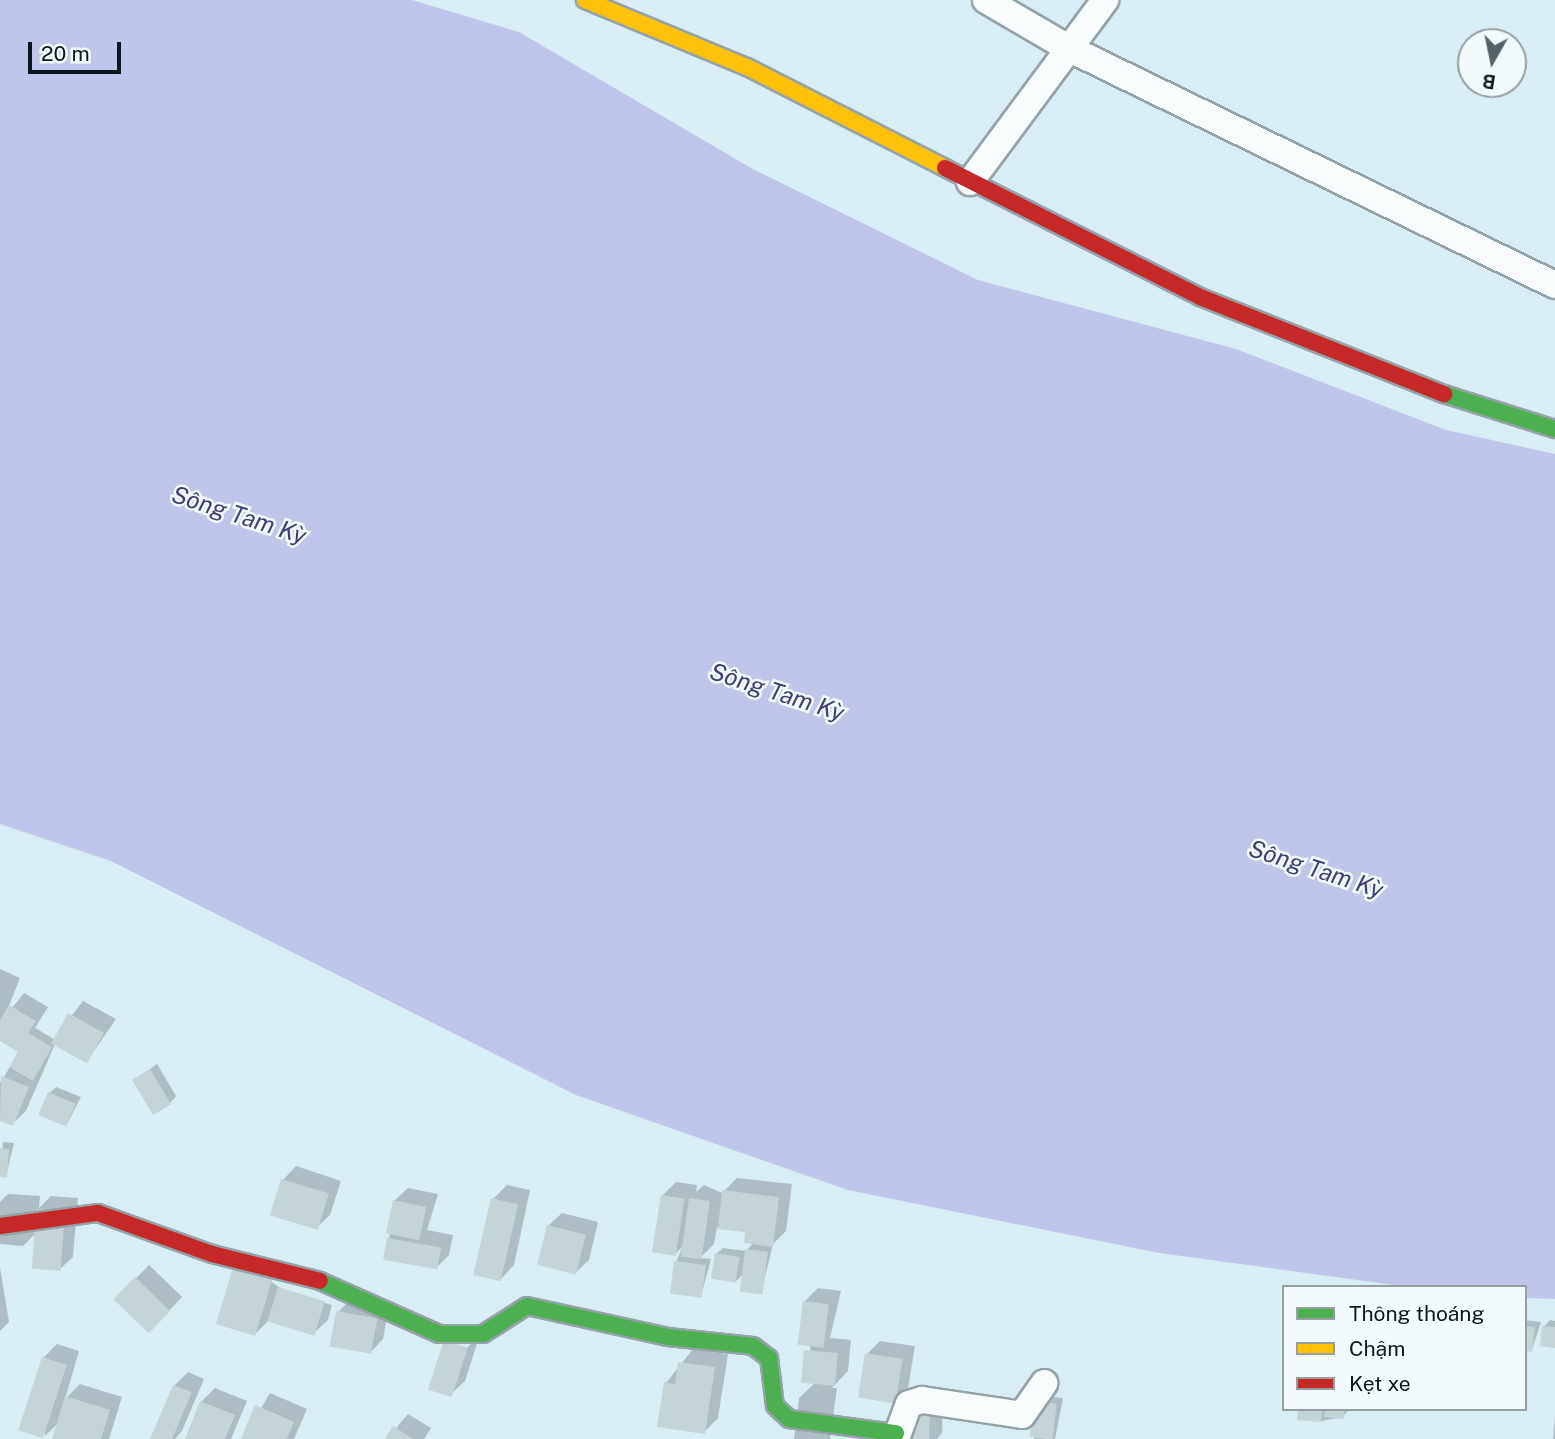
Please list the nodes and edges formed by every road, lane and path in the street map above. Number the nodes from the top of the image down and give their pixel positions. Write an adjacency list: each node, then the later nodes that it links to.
1 (584, 0): 5 (street)
2 (986, 0): 4 (street)
3 (1105, 0): 4 (street)
4 (1070, 49): 5 (street); 6 (street)
5 (970, 182): 7 (street)
6 (1555, 285)
7 (1555, 429)
8 (0, 1226): 10 (street)
9 (1044, 1383): 10 (street)
10 (896, 1436)

